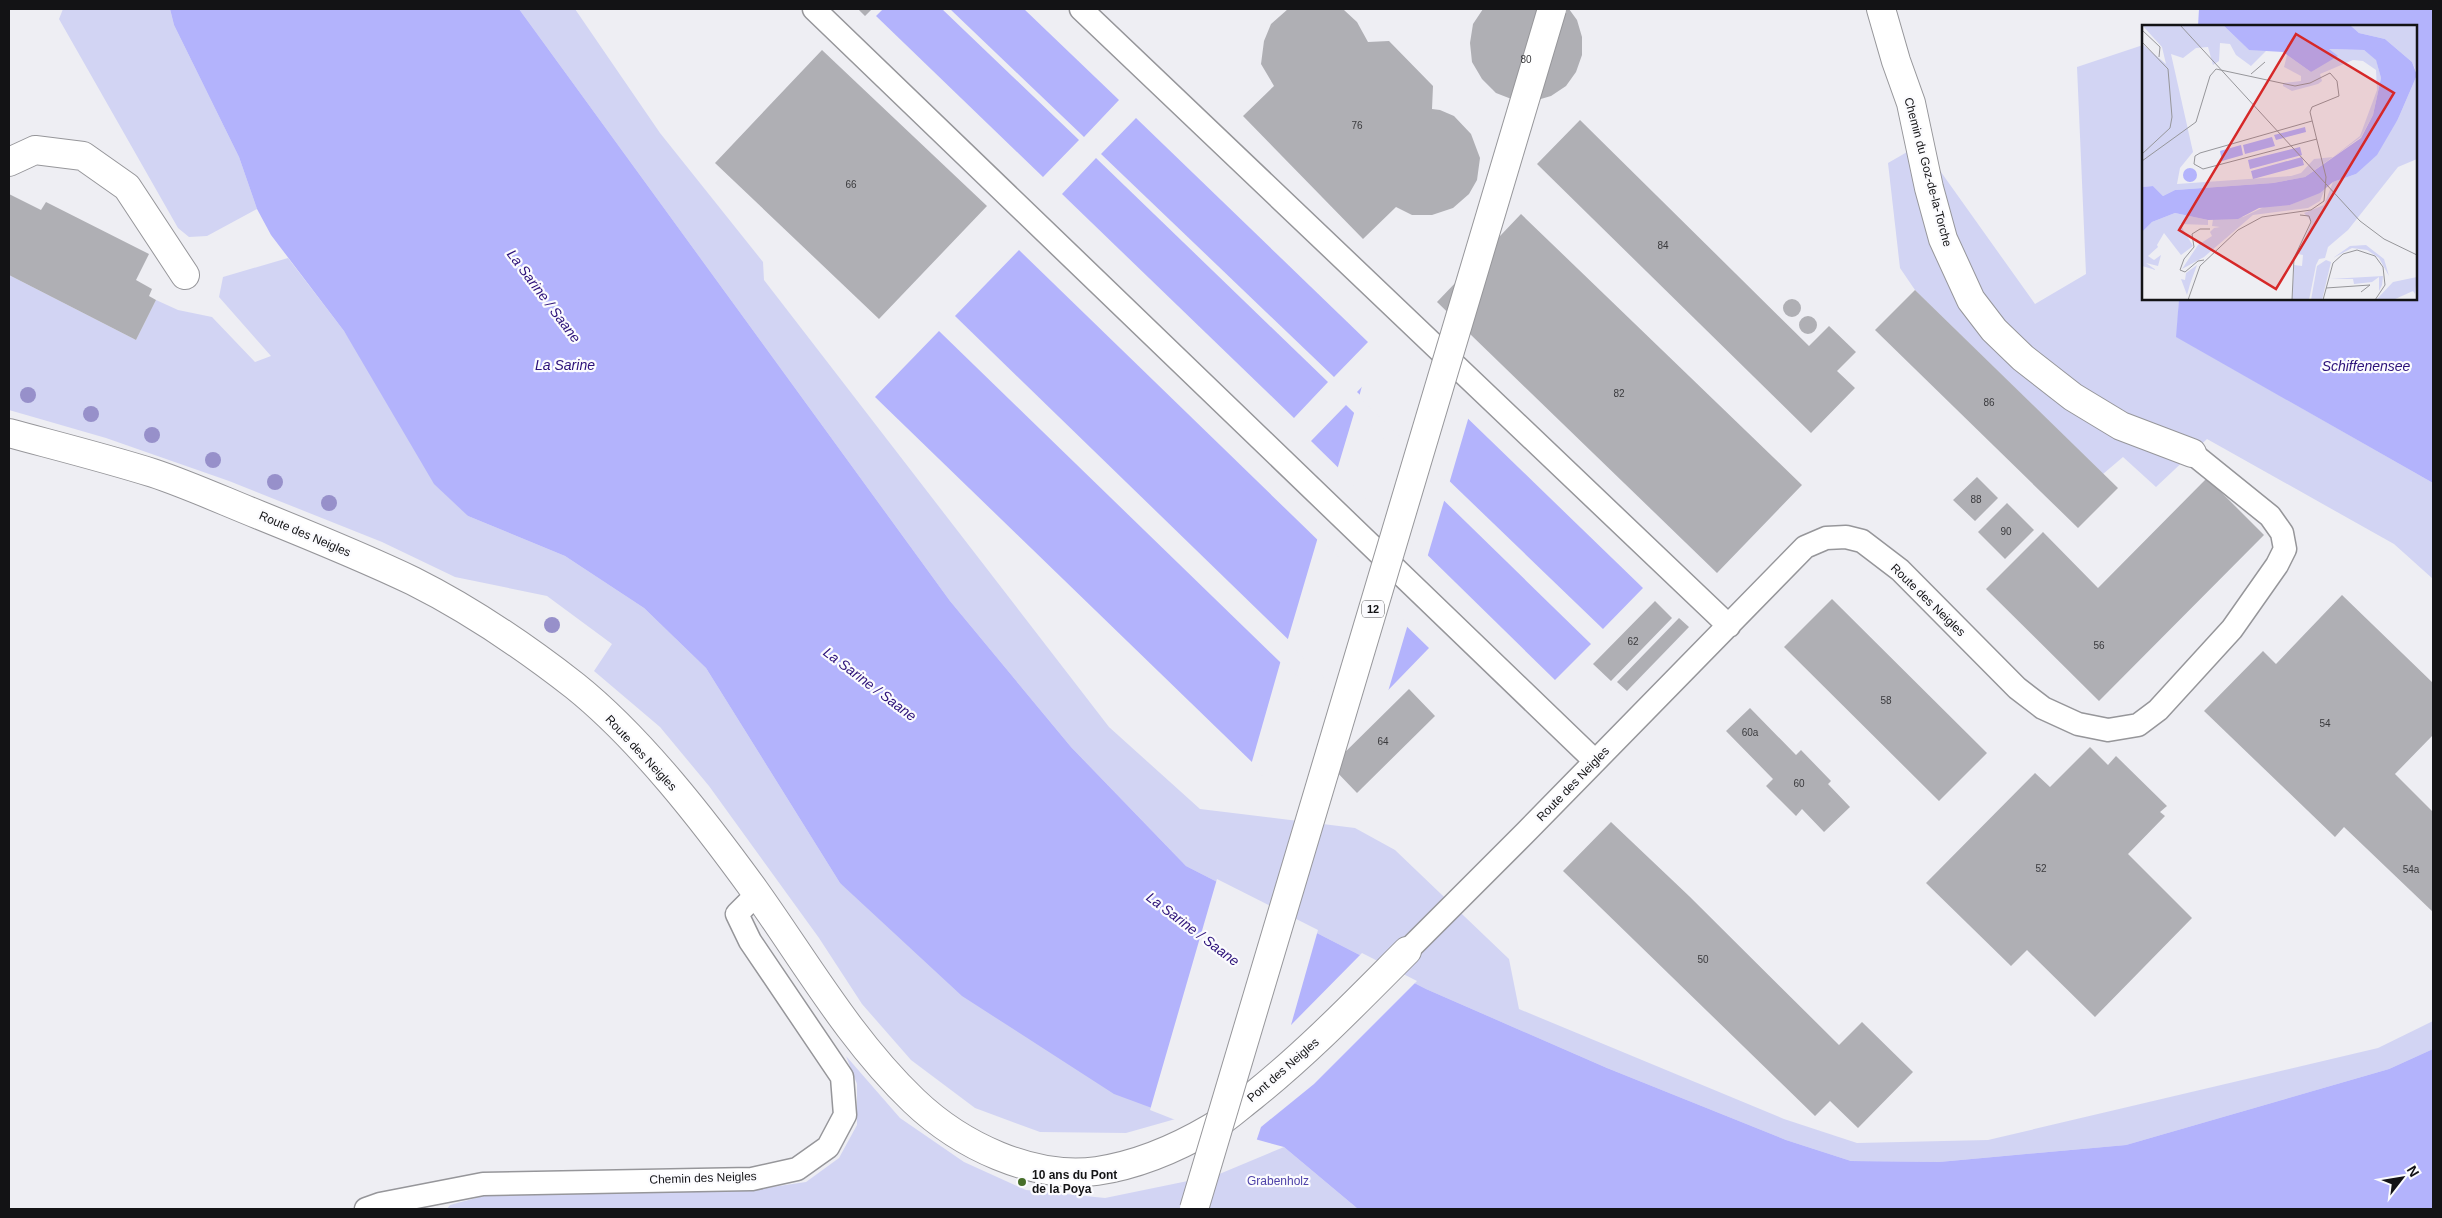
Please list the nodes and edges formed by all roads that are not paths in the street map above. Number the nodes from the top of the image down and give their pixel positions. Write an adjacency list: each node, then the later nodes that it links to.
1 (814, 9): 10 (lane)
2 (1081, 9): 9 (lane)
3 (1552, 9): 15 (street, 12, bridge)
4 (1881, 9): 8 (street, Chemin du Goz-de-la-Torche)
5 (9, 162): 6 (street)
6 (185, 275)
7 (9, 433): 11 (street, Route des Neigles)
8 (2192, 453): 9 (lane, Route des Neigles)
9 (1729, 626): 10 (lane, Route des Neigles)
10 (1595, 761): 12 (lane, Route des Neigles)
11 (757, 894): 13 (street, Route des Neigles); 14 (lane, Chemin des Neigles)
12 (1407, 951): 13 (street, Pont des Neigles, bridge)
13 (1168, 1152)
14 (366, 1209)
15 (1194, 1209)

